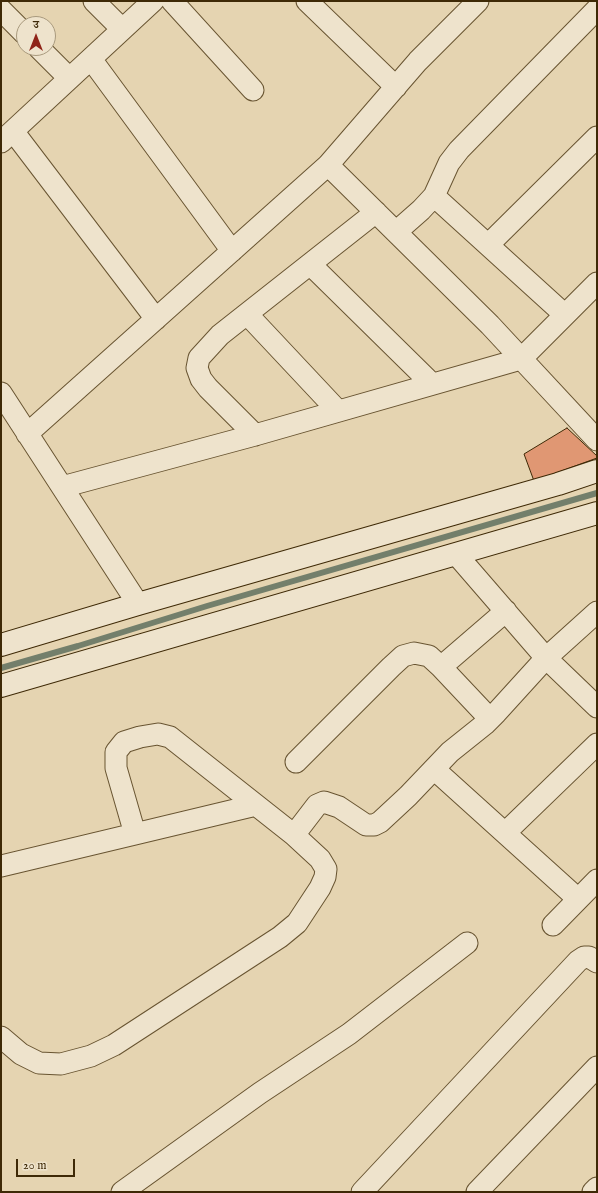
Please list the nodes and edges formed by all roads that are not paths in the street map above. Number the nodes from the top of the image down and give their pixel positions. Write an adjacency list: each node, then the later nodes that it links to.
1 (94, 1): 9 (street)
2 (153, 1): 9 (street)
3 (172, 1): 14 (street)
4 (307, 1): 13 (street)
5 (478, 1): 13 (street)
6 (597, 9): 18 (street)
7 (1, 10): 8 (street)
8 (16, 25)
9 (122, 30): 11 (street)
10 (47, 56): 12 (street)
11 (91, 58): 12 (street); 22 (street)
12 (70, 78): 15 (street)
13 (396, 87): 17 (street)
14 (253, 90)
15 (7, 136): 27 (street)
16 (597, 137): 21 (street)
17 (328, 165): 19 (street); 22 (street)
18 (434, 196): 20 (street); 21 (street)
19 (376, 212): 20 (street); 23 (street)
20 (396, 232): 28 (street)
21 (488, 245): 26 (street)
22 (232, 251): 27 (street)
23 (310, 264): 25 (street); 29 (street)
24 (597, 283): 26 (street)
25 (247, 314): 31 (street); 33 (street)
26 (565, 315): 28 (street)
27 (156, 319): 32 (street)
28 (521, 359): 29 (street); 34 (street)
29 (432, 384): 31 (street)
30 (1, 393): 32 (street)
31 (338, 411): 33 (street)
32 (27, 434): 36 (street)
33 (255, 435): 36 (street)
34 (597, 440)
35 (597, 471): 39 (street)
36 (62, 487): 39 (street)
37 (597, 513): 38 (street)
38 (456, 554): 40 (street); 45 (street)
39 (138, 604): 42 (street)
40 (506, 611): 43 (street); 44 (street)
41 (597, 612): 43 (street)
42 (1, 645)
43 (546, 658): 46 (street); 47 (street)
44 (441, 666): 47 (street); 49 (street)
45 (1, 686)
46 (597, 707)
47 (490, 719): 50 (street)
48 (597, 744): 52 (street)
49 (296, 762)
50 (434, 769): 52 (street); 54 (street)
51 (256, 805): 53 (street); 53 (street); 54 (street)
52 (505, 833): 57 (street)
53 (134, 834): 55 (street)
54 (294, 835): 61 (street)
55 (1, 866)
56 (597, 880): 57 (street)
57 (578, 899): 58 (street)
58 (553, 925)
59 (467, 944): 64 (street)
60 (597, 962): 65 (street)
61 (1, 1037)
62 (597, 1067): 66 (street)
63 (597, 1188): 67 (street)
64 (122, 1192)
65 (362, 1192)
66 (477, 1192)
67 (593, 1192)

